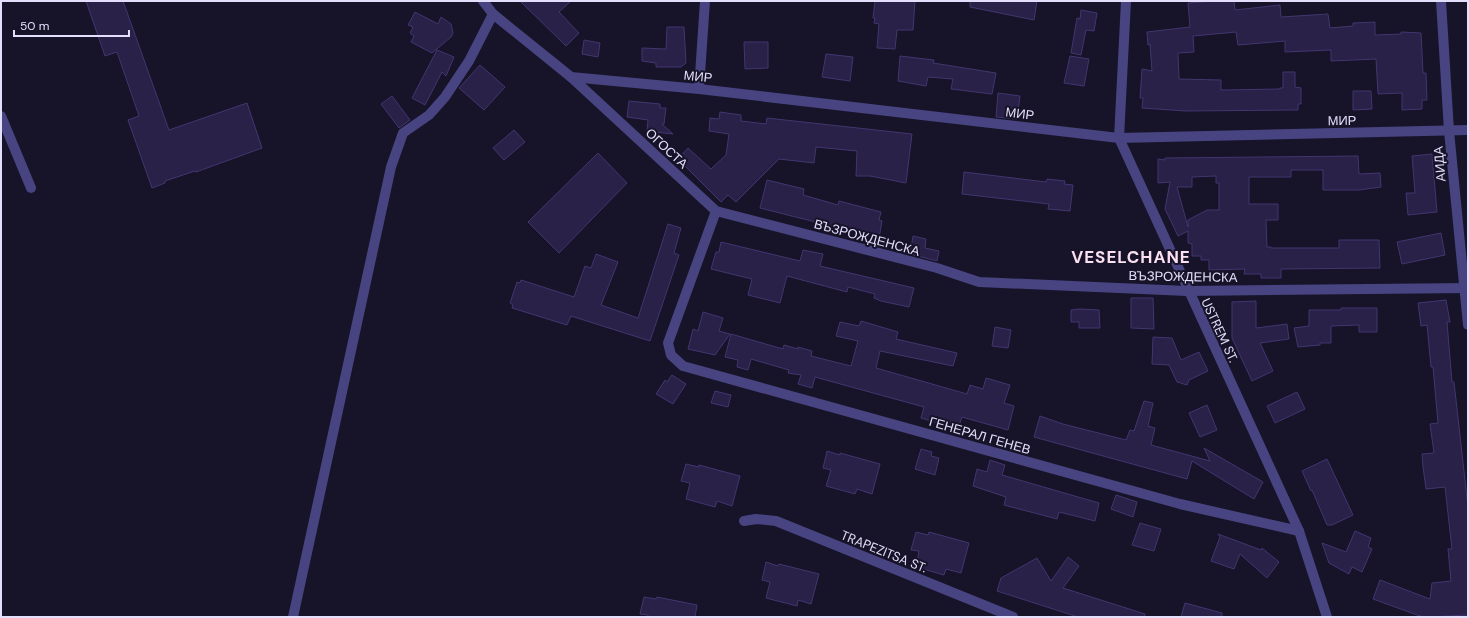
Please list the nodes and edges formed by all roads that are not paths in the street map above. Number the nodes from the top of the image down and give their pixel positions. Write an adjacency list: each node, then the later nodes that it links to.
1 (483, 1): 5 (street, ОГОСТА)
2 (705, 1): 7 (street)
3 (1126, 1): 11 (street, USTREM ST.)
4 (1440, 1): 10 (street, АИДА)
5 (493, 14): 6 (street, ОГОСТА); 19 (street)
6 (571, 77): 7 (street, МИР); 13 (street, ОГОСТА)
7 (699, 88): 11 (street, МИР)
8 (1, 116): 12 (street)
9 (1468, 130): 10 (street, МИР)
10 (1449, 131): 11 (street, МИР); 14 (street, АИДА)
11 (1119, 138): 15 (street, USTREM ST.)
12 (31, 188)
13 (716, 211): 15 (street, ВЪЗРОЖДЕНСКА); 18 (street, ГЕНЕРАЛ ГЕНЕВ)
14 (1466, 288): 15 (street, ВЪЗРОЖДЕНСКА); 16 (street, АИДА)
15 (1187, 291): 18 (street, USTREM ST.)
16 (1468, 325)
17 (744, 521): 20 (street, TRAPEZITSA ST.)
18 (1299, 531): 21 (street, USTREM ST.)
19 (293, 617)
20 (1013, 617)
21 (1327, 617)

